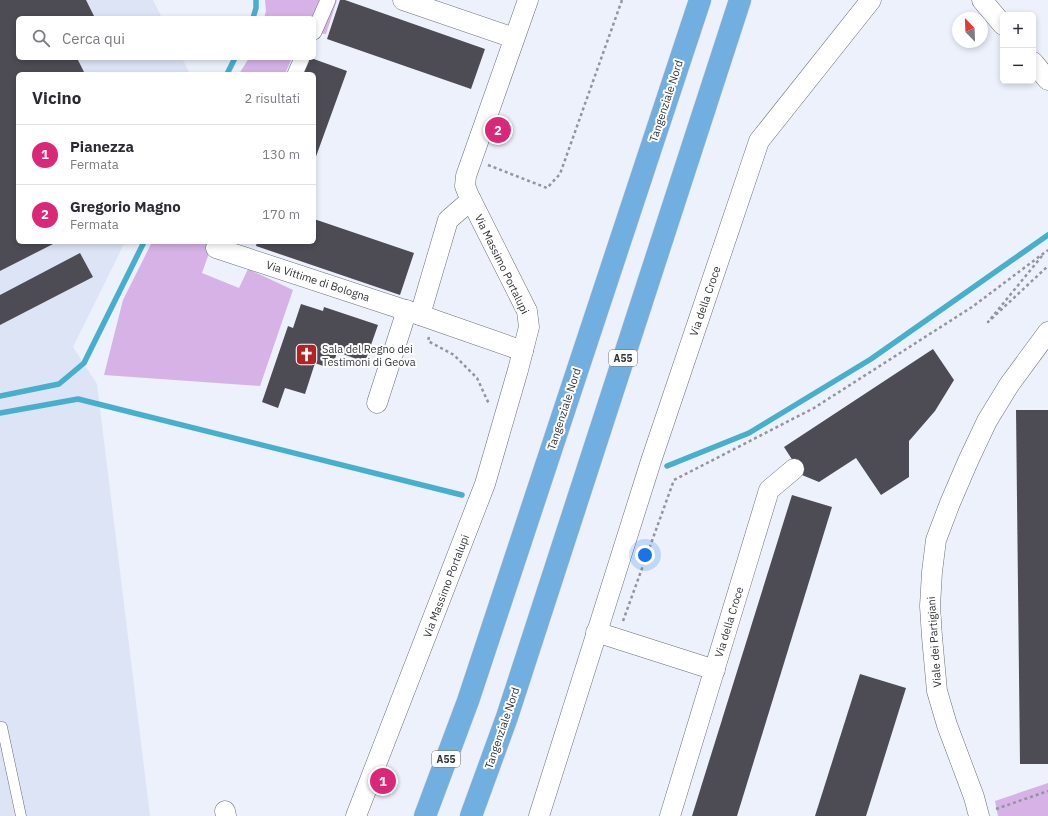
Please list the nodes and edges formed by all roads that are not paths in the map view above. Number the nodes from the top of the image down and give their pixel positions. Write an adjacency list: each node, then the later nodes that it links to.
1 (328, 0): 9 (street)
2 (403, 0): 10 (street)
3 (528, 0): 10 (street, Via Massimo Portalupi)
4 (700, 0): 27 (highway, Tangenziale Nord / A55)
5 (740, 0): 28 (highway, Tangenziale Nord / A55)
6 (871, 0): 22 (street, Via della Croce)
7 (982, 0): 8 (street)
8 (1000, 21)
9 (316, 27)
10 (514, 38): 15 (street, Via Massimo Portalupi)
11 (301, 60): 13 (street)
12 (1036, 66): 14 (street)
13 (296, 72)
14 (1048, 80)
15 (471, 200): 17 (street, Via Massimo Portalupi); 19 (street, Via Massimo Portalupi)
16 (217, 245): 17 (street, Via Vittime di Bologna)
17 (419, 314): 19 (street); 20 (street, Via Massimo Portalupi)
18 (1045, 343): 31 (street, Viale dei Partigiani)
19 (523, 351): 26 (street, Via Massimo Portalupi)
20 (377, 403)
21 (794, 469): 23 (street, Via della Croce)
22 (596, 632): 23 (street, Via della Croce); 29 (street, Via della Croce)
23 (715, 670): 30 (street, Via della Croce)
24 (0, 727): 25 (lane)
25 (21, 816)
26 (356, 816)
27 (425, 816)
28 (471, 816)
29 (539, 816)
30 (670, 816)
31 (979, 816)

